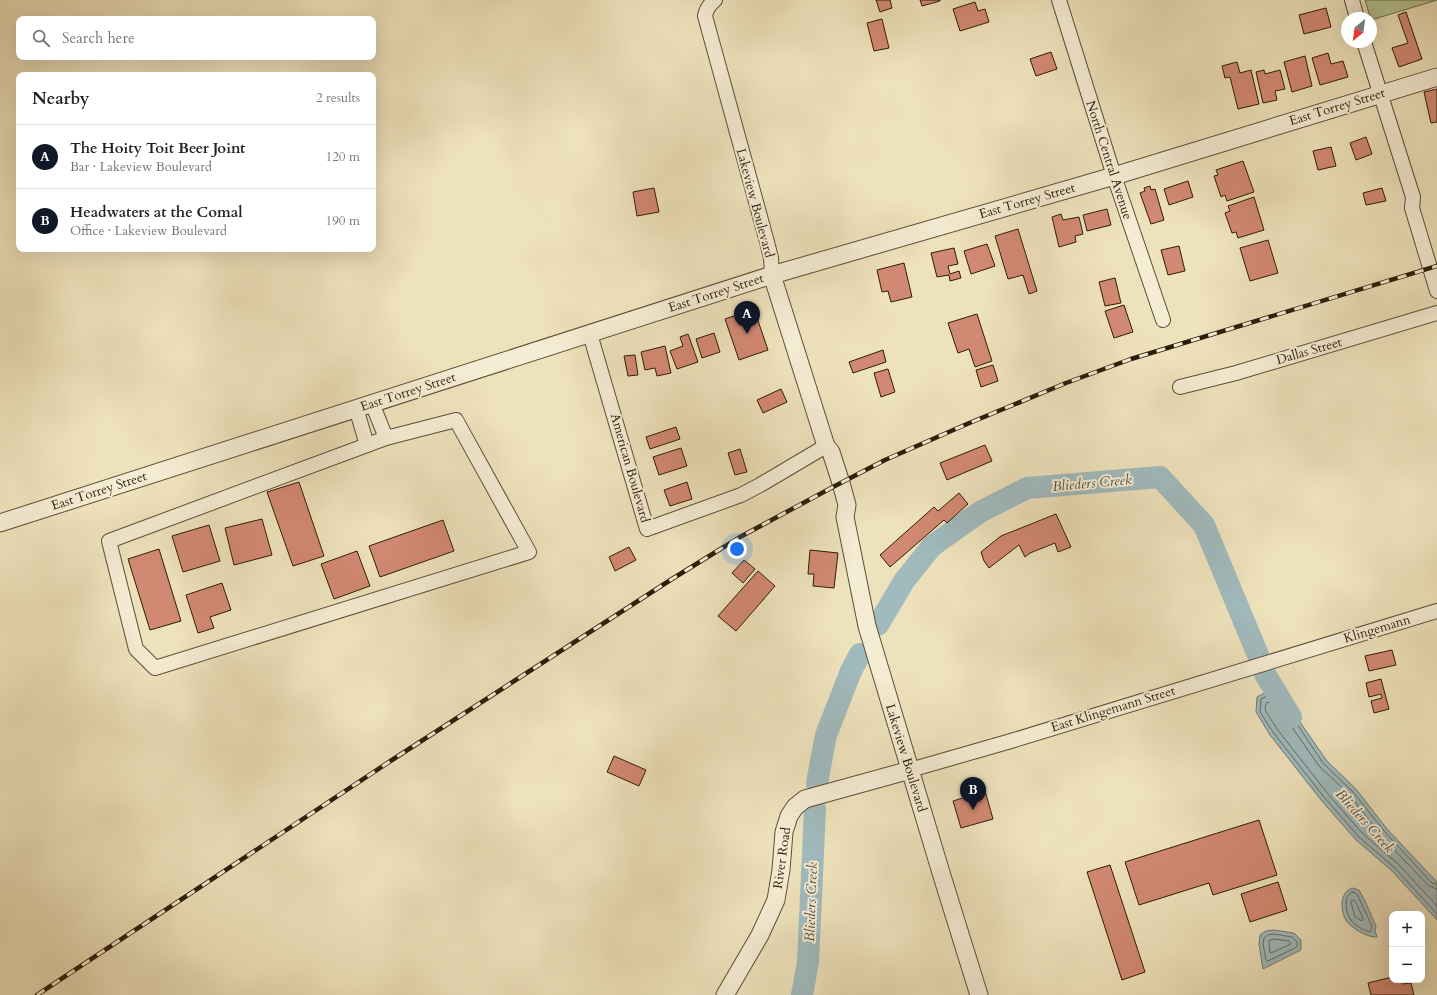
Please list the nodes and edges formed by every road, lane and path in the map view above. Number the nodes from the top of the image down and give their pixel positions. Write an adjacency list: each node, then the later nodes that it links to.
1 (1059, 0): 8 (street, North Central Avenue)
2 (1352, 0): 4 (street)
3 (712, 3): 11 (street, Lakeview Boulevard)
4 (1355, 12)
5 (1366, 48): 7 (street)
6 (1437, 77): 7 (street, East Torrey Street)
7 (1380, 94): 8 (street, East Torrey Street); 9 (street)
8 (1114, 176): 11 (street, East Torrey Street); 14 (street, North Central Avenue)
9 (1413, 197): 10 (street); 12 (street)
10 (1437, 260)
11 (772, 275): 15 (street, East Torrey Street); 20 (street, Lakeview Boulevard)
12 (1437, 291)
13 (1437, 313): 16 (street, Dallas Street)
14 (1163, 320)
15 (590, 334): 17 (street, East Torrey Street); 20 (street, American Boulevard)
16 (1180, 387)
17 (364, 406): 18 (street); 19 (street); 21 (street, East Torrey Street)
18 (386, 438): 19 (street); 19 (street)
19 (367, 445)
20 (826, 446): 24 (street, Lakeview Boulevard)
21 (0, 523)
22 (1437, 611): 23 (street, Klingemann)
23 (1316, 648): 24 (street, East Klingemann Street)
24 (910, 770): 25 (street, River Road); 26 (street, Lakeview Boulevard)
25 (725, 995)
26 (979, 995)

